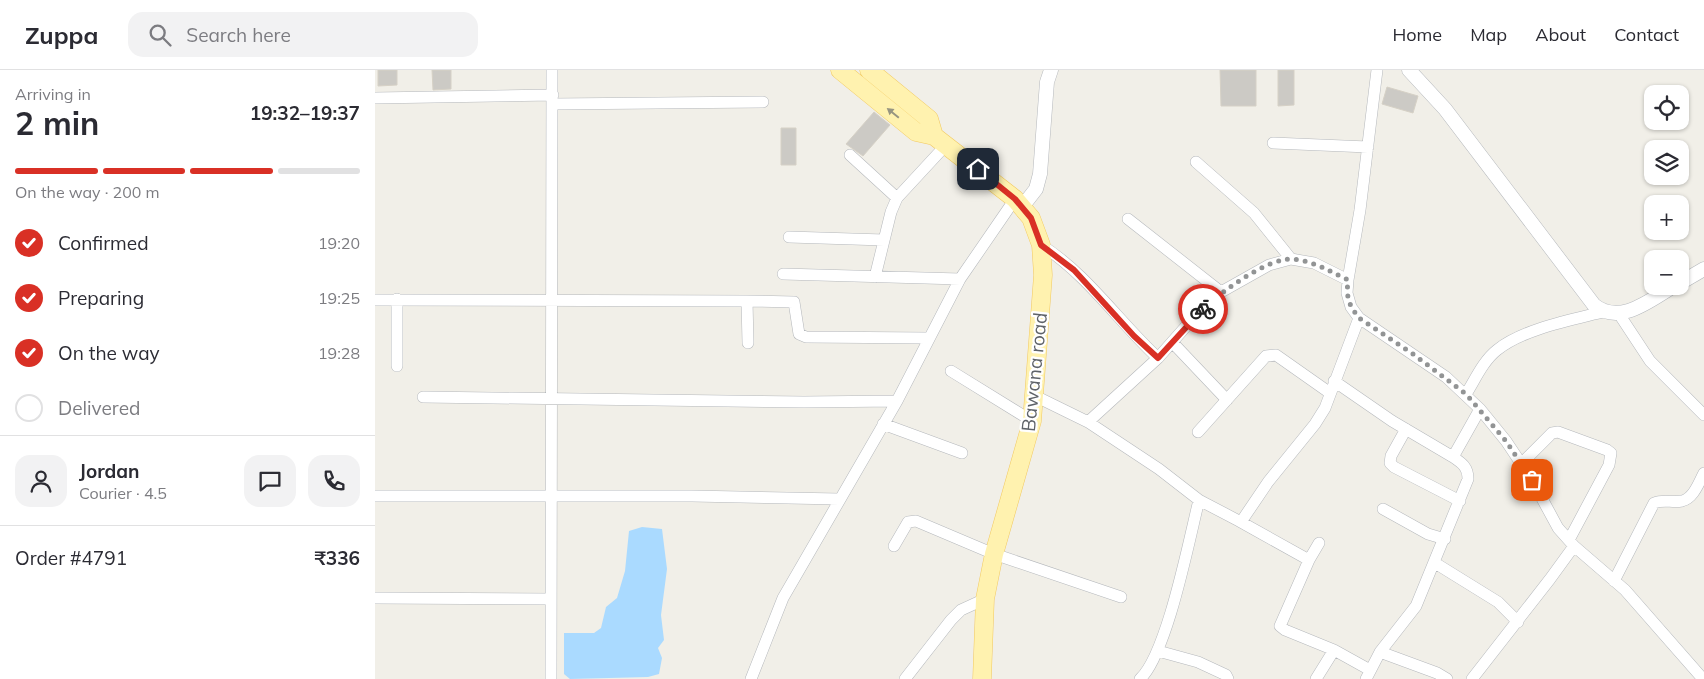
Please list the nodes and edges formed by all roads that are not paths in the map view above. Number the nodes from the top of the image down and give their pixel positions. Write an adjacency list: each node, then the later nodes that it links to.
1 (552, 70): 8 (street)
2 (840, 70): 10 (main road, Bawana road, one-way to 2)
3 (869, 70): 10 (main road, Bawana road)
4 (1051, 70): 16 (street)
5 (1377, 70): 12 (street)
6 (1409, 70): 34 (street)
7 (375, 98): 8 (street)
8 (553, 99): 9 (street); 31 (street)
9 (763, 102)
10 (940, 140): 15 (street); 16 (main road, Bawana road)
11 (1273, 143): 12 (street)
12 (1368, 147): 27 (street)
13 (850, 155): 15 (street)
14 (1196, 162): 21 (street)
15 (897, 198): 19 (street)
16 (1019, 203): 20 (main road, Bawana road); 26 (street)
17 (1128, 219): 28 (street)
18 (789, 237): 19 (street)
19 (884, 240): 24 (street)
20 (1041, 245): 40 (street); 46 (main road, Bawana road)
21 (1291, 259): 27 (street); 28 (street)
22 (1704, 269): 25 (street)
23 (783, 274): 24 (street)
24 (875, 277): 26 (street)
25 (1689, 278)
26 (960, 280): 37 (street)
27 (1348, 280): 36 (street)
28 (1221, 292): 38 (street)
29 (1659, 295): 35 (street)
30 (397, 299): 31 (street); 32 (street); 41 (street)
31 (553, 299): 33 (street); 48 (street)
32 (375, 300)
33 (747, 301): 37 (street); 39 (street)
34 (1603, 312): 35 (street); 45 (street)
35 (1619, 314): 52 (street)
36 (1359, 318): 43 (street); 45 (street)
37 (927, 338): 50 (street)
38 (1172, 342): 40 (street); 49 (street)
39 (747, 343)
40 (1158, 358): 54 (street)
41 (397, 366)
42 (951, 371): 53 (street)
43 (1334, 381): 44 (street); 56 (street)
44 (1330, 393): 49 (street); 68 (street)
45 (1466, 394): 51 (street)
46 (1035, 396): 53 (main road, Bawana road); 54 (street)
47 (423, 397): 48 (street)
48 (552, 400): 50 (street); 63 (street)
49 (1227, 400): 57 (street)
50 (897, 401): 55 (street)
51 (1480, 409): 59 (street); 60 (street)
52 (1704, 415)
53 (1032, 421): 73 (main road, Bawana road)
54 (1088, 422): 65 (street)
55 (883, 424): 58 (street); 64 (street)
56 (1405, 429): 59 (street); 66 (street)
57 (1198, 432)
58 (962, 453)
59 (1453, 457): 66 (street)
60 (1521, 464): 71 (street); 71 (street)
61 (1704, 473): 76 (street)
62 (375, 496): 63 (street)
63 (551, 497): 64 (street); 79 (street)
64 (839, 499): 87 (street)
65 (1199, 500): 68 (street); 83 (street)
66 (1460, 501): 69 (street)
67 (1383, 509): 69 (street)
68 (1239, 521): 74 (street)
69 (1445, 539): 75 (street)
70 (1319, 543): 74 (street)
71 (1571, 543): 76 (street); 81 (street)
72 (895, 546): 73 (street)
73 (994, 554): 77 (street); 80 (main road, Bawana road)
74 (1309, 560): 82 (street)
75 (1435, 563): 81 (street); 84 (street)
76 (1614, 581): 95 (street)
77 (1121, 597)
78 (375, 598): 79 (street)
79 (551, 599): 86 (street)
80 (985, 599): 88 (street); 89 (main road, Bawana road)
81 (1518, 622): 94 (street)
82 (1334, 650): 85 (street); 92 (street)
83 (1158, 651): 90 (street); 91 (street)
84 (1380, 652): 85 (street); 93 (street)
85 (1368, 674)
86 (551, 679)
87 (751, 679)
88 (905, 679)
89 (982, 679)
90 (1139, 679)
91 (1228, 679)
92 (1316, 679)
93 (1447, 679)
94 (1472, 679)
95 (1703, 679)

